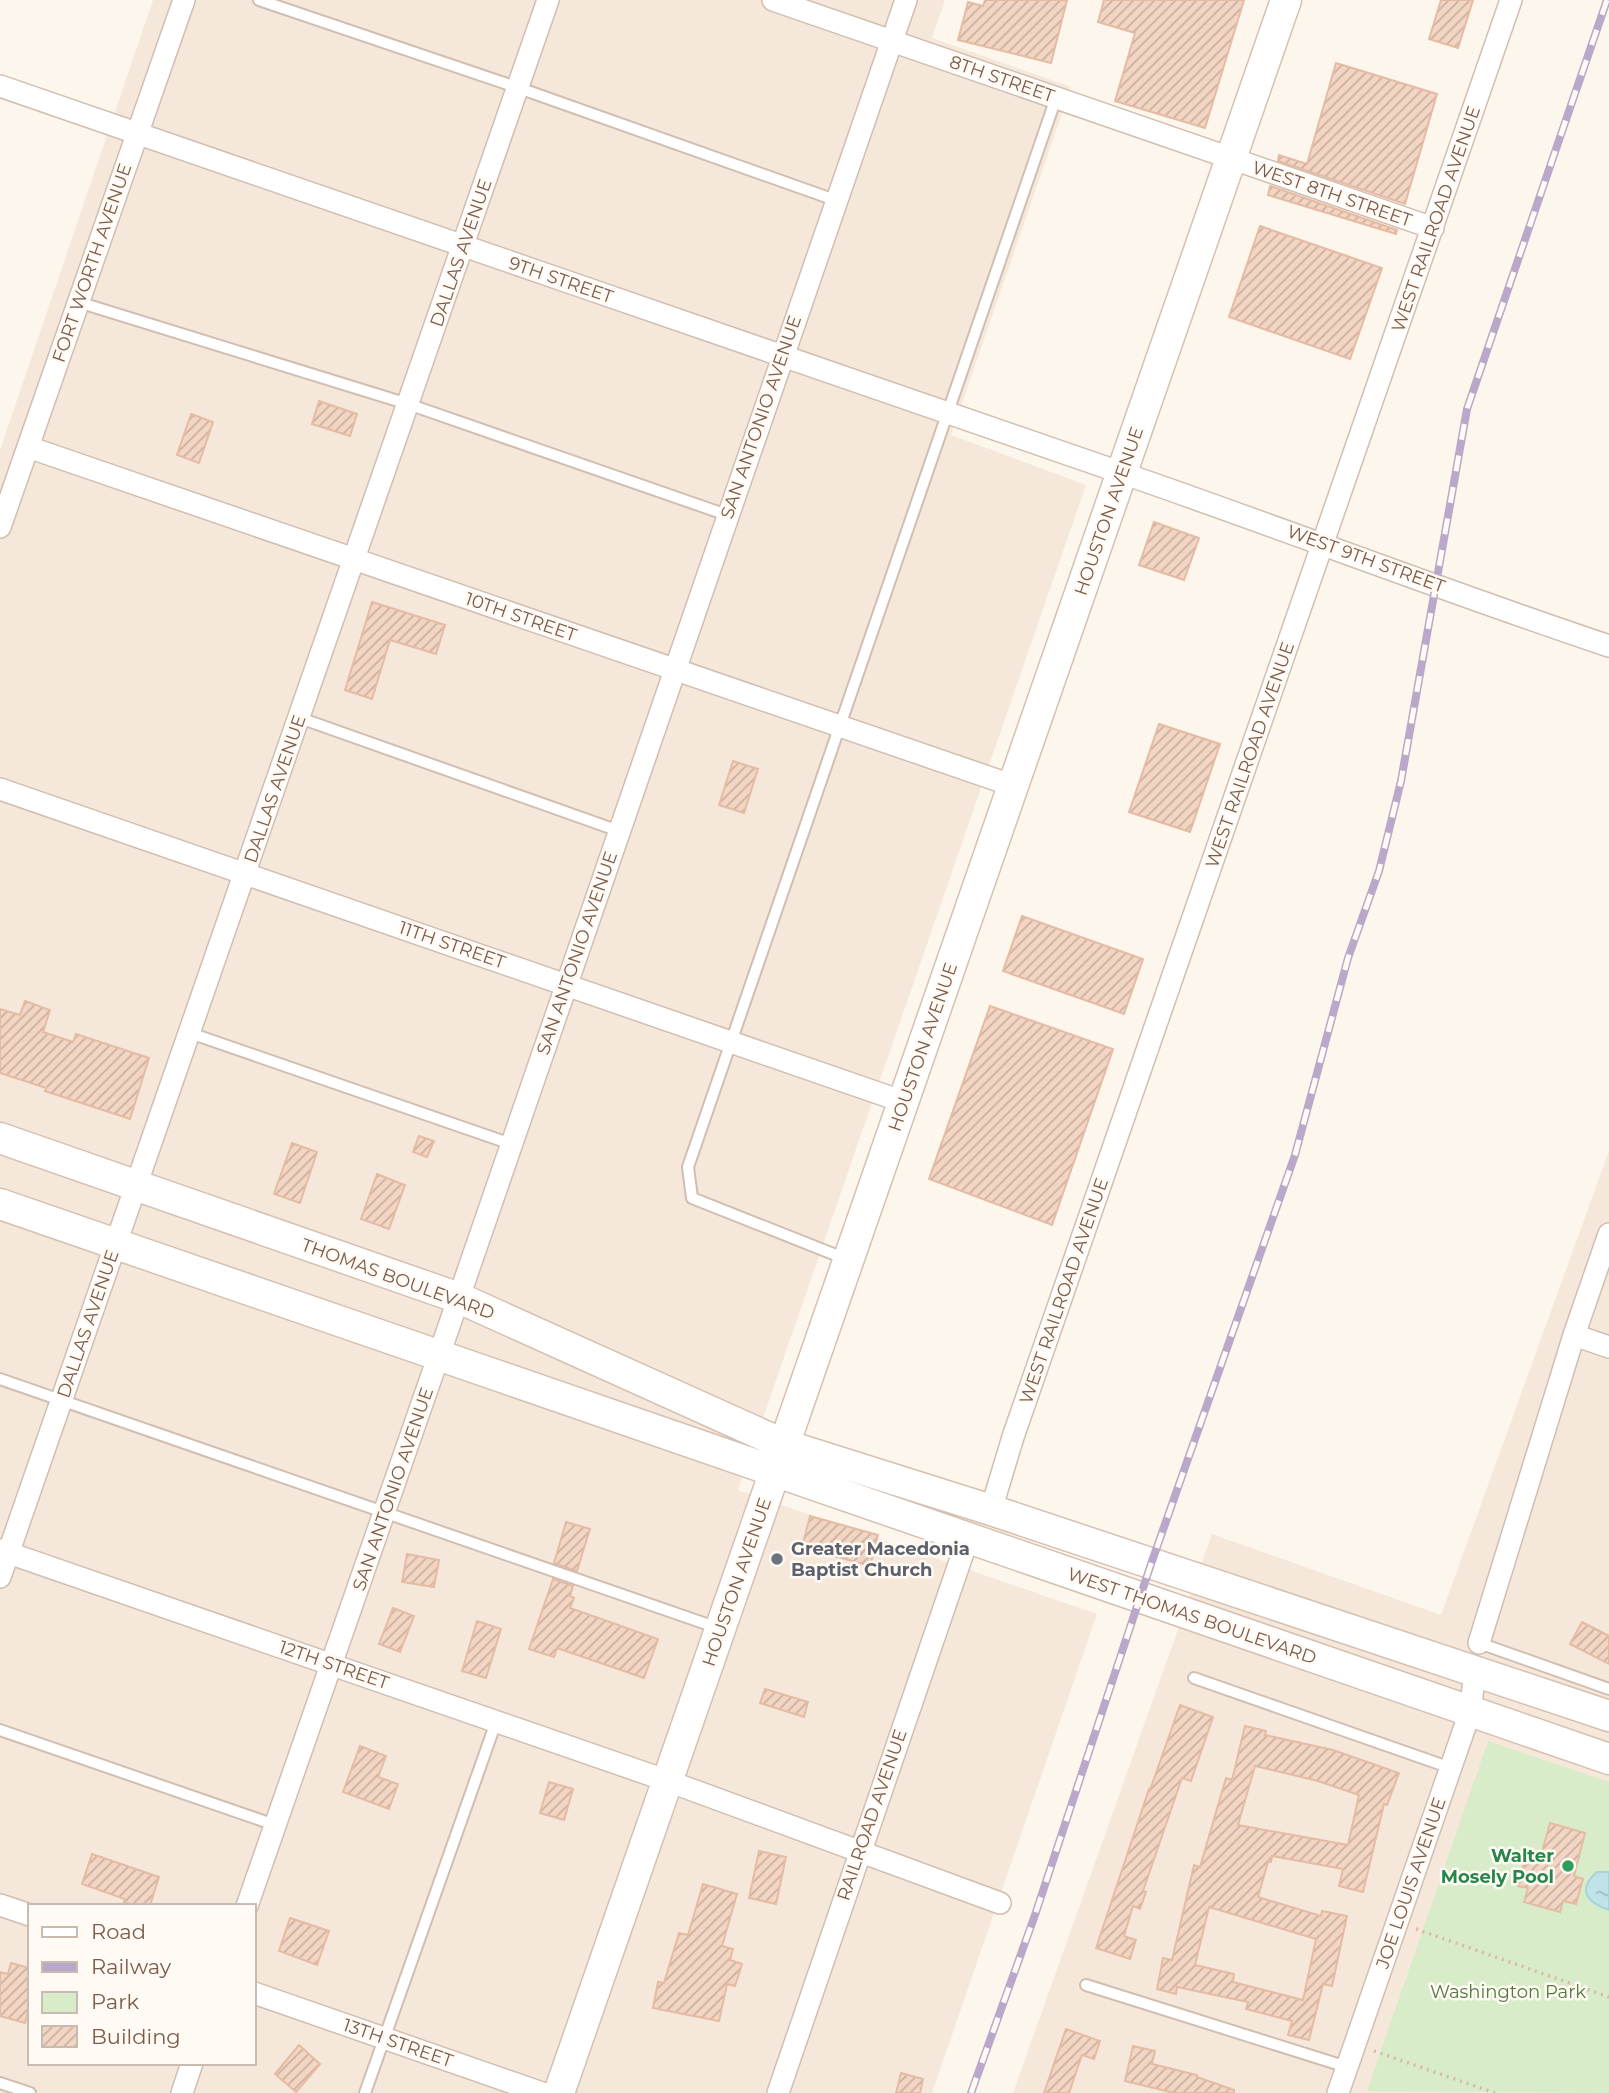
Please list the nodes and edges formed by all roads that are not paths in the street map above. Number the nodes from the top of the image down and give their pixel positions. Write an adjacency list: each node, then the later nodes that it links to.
1 (184, 0): 12 (street, FORT WORTH AVENUE)
2 (259, 0): 10 (lane)
3 (548, 0): 10 (street, DALLAS AVENUE)
4 (773, 0): 8 (street, 8TH STREET)
5 (906, 0): 8 (street, SAN ANTONIO AVENUE)
6 (1286, 0): 13 (main road, HOUSTON AVENUE)
7 (1511, 0): 15 (street, WEST RAILROAD AVENUE)
8 (891, 41): 11 (street, 8TH STREET); 14 (street, SAN ANTONIO AVENUE)
9 (0, 86): 12 (street, 9TH STREET)
10 (519, 88): 14 (lane); 16 (street, DALLAS AVENUE)
11 (1056, 98): 13 (street, 8TH STREET); 20 (lane)
12 (138, 134): 16 (street, 9TH STREET); 17 (street, FORT WORTH AVENUE)
13 (1231, 159): 15 (street, WEST 8TH STREET); 22 (main road, HOUSTON AVENUE)
14 (835, 200): 18 (street, SAN ANTONIO AVENUE)
15 (1433, 228): 25 (street, WEST RAILROAD AVENUE)
16 (464, 246): 18 (street, 9TH STREET); 19 (street, DALLAS AVENUE)
17 (79, 302): 19 (lane); 21 (street, FORT WORTH AVENUE)
18 (782, 356): 20 (street, 9TH STREET); 23 (street, SAN ANTONIO AVENUE)
19 (408, 404): 23 (lane); 26 (street, DALLAS AVENUE)
20 (947, 413): 22 (street, 9TH STREET); 30 (lane)
21 (28, 447): 24 (street, FORT WORTH AVENUE); 26 (street, 10TH STREET)
22 (1123, 473): 25 (street, WEST 9TH STREET); 31 (main road, HOUSTON AVENUE)
23 (727, 515): 28 (street, SAN ANTONIO AVENUE)
24 (0, 527)
25 (1323, 543): 27 (street, WEST 9TH STREET); 53 (street, WEST RAILROAD AVENUE)
26 (354, 559): 28 (street, 10TH STREET); 29 (street, DALLAS AVENUE)
27 (1609, 646)
28 (674, 669): 30 (street, 10TH STREET); 33 (street, SAN ANTONIO AVENUE)
29 (300, 718): 33 (lane); 34 (street, DALLAS AVENUE)
30 (839, 726): 31 (street, 10TH STREET); 37 (lane)
31 (1014, 786): 38 (main road, HOUSTON AVENUE)
32 (0, 789): 34 (street, 11TH STREET)
33 (619, 831): 35 (street, SAN ANTONIO AVENUE)
34 (246, 874): 35 (street, 11TH STREET); 36 (street, DALLAS AVENUE)
35 (566, 985): 37 (street, 11TH STREET); 40 (street, SAN ANTONIO AVENUE)
36 (190, 1033): 40 (lane); 41 (street, DALLAS AVENUE)
37 (730, 1042): 38 (street, 11TH STREET); 45 (lane)
38 (904, 1102): 45 (main road, HOUSTON AVENUE)
39 (0, 1138): 41 (main road, THOMAS BOULEVARD)
40 (511, 1144): 46 (street, SAN ANTONIO AVENUE)
41 (137, 1186): 44 (street, DALLAS AVENUE); 46 (main road, THOMAS BOULEVARD)
42 (0, 1204): 44 (main road)
43 (1609, 1234): 47 (street, JOE LOUIS AVENUE)
44 (117, 1244): 49 (main road); 51 (street, DALLAS AVENUE)
45 (849, 1260): 52 (main road, HOUSTON AVENUE)
46 (459, 1298): 49 (street, SAN ANTONIO AVENUE); 52 (main road, THOMAS BOULEVARD)
47 (1574, 1335): 48 (street); 59 (street, JOE LOUIS AVENUE)
48 (1609, 1347)
49 (439, 1355): 52 (main road); 54 (street, SAN ANTONIO AVENUE)
50 (0, 1379): 51 (lane)
51 (62, 1400): 54 (lane); 56 (street, DALLAS AVENUE)
52 (780, 1458): 53 (main road, WEST THOMAS BOULEVARD); 55 (main road, WEST THOMAS BOULEVARD); 58 (main road, HOUSTON AVENUE)
53 (991, 1510): 59 (main road, WEST THOMAS BOULEVARD)
54 (384, 1513): 58 (lane); 60 (street, SAN ANTONIO AVENUE)
55 (968, 1538): 63 (main road, WEST THOMAS BOULEVARD); 71 (street, RAILROAD AVENUE)
56 (4, 1551): 57 (street, DALLAS AVENUE); 60 (street, 12TH STREET)
57 (0, 1577)
58 (720, 1629): 69 (main road, HOUSTON AVENUE)
59 (1477, 1657): 62 (lane); 63 (street, JOE LOUIS AVENUE); 64 (main road, WEST THOMAS BOULEVARD)
60 (331, 1664): 65 (street, 12TH STREET); 70 (street, SAN ANTONIO AVENUE)
61 (1194, 1678): 68 (lane)
62 (1609, 1689)
63 (1470, 1712): 67 (main road, WEST THOMAS BOULEVARD); 68 (street, JOE LOUIS AVENUE)
64 (1609, 1716)
65 (496, 1722): 69 (street, 12TH STREET); 78 (lane)
66 (0, 1730): 70 (lane)
67 (1609, 1759)
68 (1451, 1768): 80 (street, JOE LOUIS AVENUE)
69 (668, 1782): 71 (street, 12TH STREET); 86 (main road, HOUSTON AVENUE)
70 (275, 1825): 73 (street, SAN ANTONIO AVENUE)
71 (860, 1852): 72 (street, 12TH STREET); 87 (street, RAILROAD AVENUE)
72 (1000, 1902)
73 (248, 1904)
74 (0, 1905): 75 (street)
75 (28, 1914)
76 (1086, 1985): 80 (lane)
77 (256, 1994): 78 (street, 13TH STREET)
78 (386, 2038): 84 (lane); 85 (street, 13TH STREET)
79 (191, 2065): 83 (street)
80 (1347, 2067): 88 (street, JOE LOUIS AVENUE)
81 (0, 2083): 82 (lane)
82 (30, 2093)
83 (182, 2093)
84 (365, 2093)
85 (542, 2093)
86 (559, 2093)
87 (778, 2093)
88 (1338, 2093)

